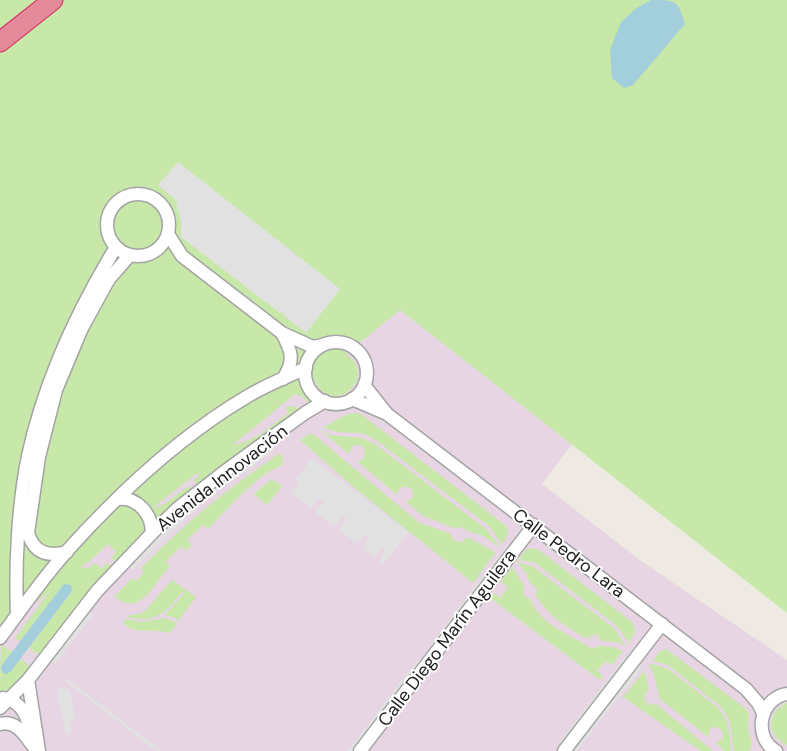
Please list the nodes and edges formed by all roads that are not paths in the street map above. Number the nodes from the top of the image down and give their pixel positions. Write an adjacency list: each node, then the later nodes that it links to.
1 (53, 0): 2 (highway)
2 (0, 42)
3 (168, 234): 4 (street); 5 (street); 7 (street)
4 (116, 247): 6 (street); 20 (street)
5 (156, 250): 6 (street); 7 (street)
6 (130, 255): 19 (street)
7 (182, 256): 8 (street)
8 (282, 333): 9 (street); 10 (street); 11 (street)
9 (323, 345): 10 (street); 12 (street)
10 (306, 365): 11 (street); 14 (street)
11 (283, 379): 16 (street)
12 (364, 385): 13 (street); 15 (street, Calle Pedro Lara)
13 (352, 399): 14 (street); 15 (street, Calle Pedro Lara)
14 (325, 402): 18 (street, Avenida Innovación)
15 (388, 414): 17 (street, Calle Pedro Lara)
16 (117, 499): 18 (street); 19 (street)
17 (534, 526): 21 (street, Calle Pedro Lara); 32 (street, Calle Diego Marín Aguilera)
18 (152, 533): 23 (street, Avenida Innovación)
19 (67, 552): 20 (street)
20 (17, 615): 22 (street)
21 (662, 624): 24 (street, Calle Pedro Lara); 33 (street)
22 (0, 638)
23 (28, 680): 27 (street, Avenida Innovación); 30 (street)
24 (751, 693): 26 (street, Calle Pedro Lara); 28 (street, Calle Pedro Lara)
25 (787, 694): 26 (street)
26 (774, 699): 28 (street)
27 (3, 702): 30 (street)
28 (763, 713): 31 (street)
29 (0, 724): 30 (street)
30 (36, 749)
31 (770, 749)
32 (360, 751)
33 (564, 751)

